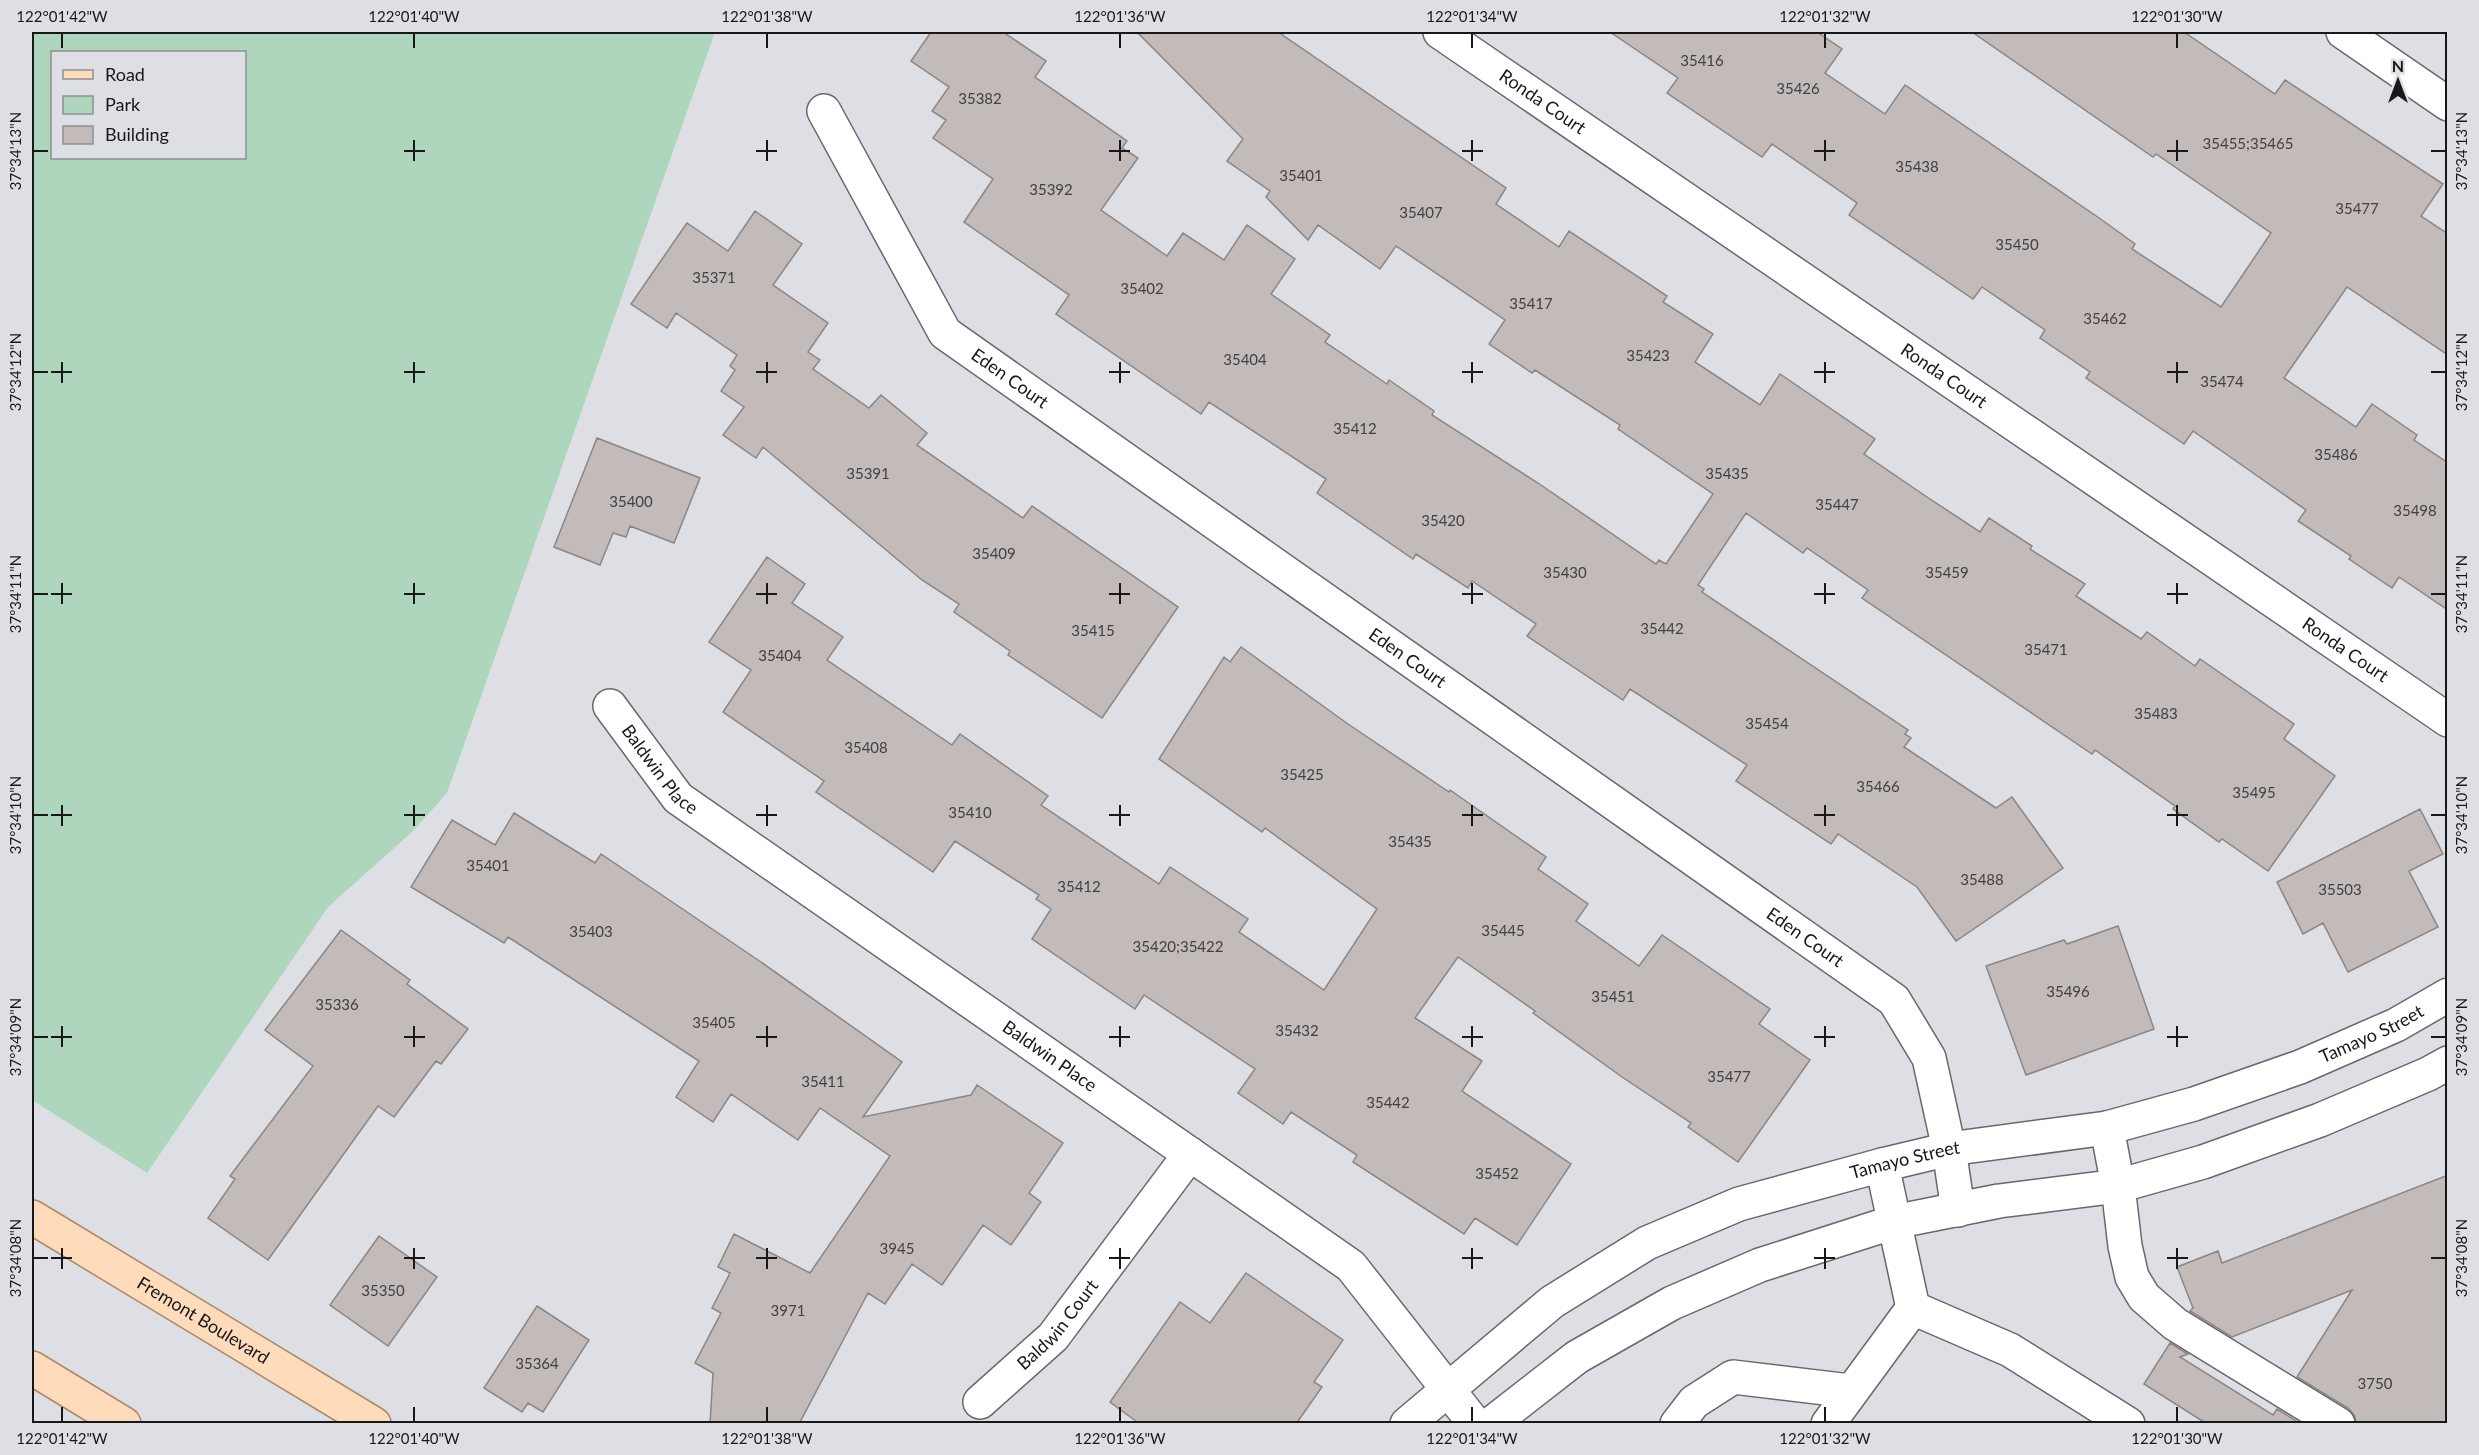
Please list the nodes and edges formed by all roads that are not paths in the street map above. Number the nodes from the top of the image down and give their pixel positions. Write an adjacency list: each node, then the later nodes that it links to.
1 (1440, 32): 6 (street, Ronda Court)
2 (2343, 32): 3 (street)
3 (2448, 104)
4 (824, 111): 10 (street, Eden Court)
5 (610, 706): 11 (street, Baldwin Place)
6 (2448, 720)
7 (2448, 995): 9 (street, Tamayo Street)
8 (2448, 1063): 13 (street)
9 (2108, 1128): 10 (street, Tamayo Street); 13 (street)
10 (1949, 1149): 12 (street, Tamayo Street); 14 (street, Eden Court)
11 (1190, 1154): 19 (street, Baldwin Place); 21 (street, Baldwin Court)
12 (1882, 1165): 16 (street); 19 (street, Tamayo Street)
13 (2118, 1186): 14 (street); 30 (street)
14 (1958, 1210): 16 (street)
15 (32, 1217): 23 (main road, Fremont Boulevard)
16 (1894, 1222): 17 (street); 26 (street)
17 (1913, 1308): 20 (street); 29 (street)
18 (32, 1368): 22 (main road)
19 (1448, 1388): 24 (street, Tamayo Street); 25 (street, Baldwin Place)
20 (1850, 1391): 27 (street); 28 (street)
21 (980, 1402)
22 (124, 1424)
23 (374, 1424)
24 (1407, 1424)
25 (1475, 1424)
26 (1491, 1424)
27 (1677, 1424)
28 (1828, 1424)
29 (2128, 1424)
30 (2338, 1424)

